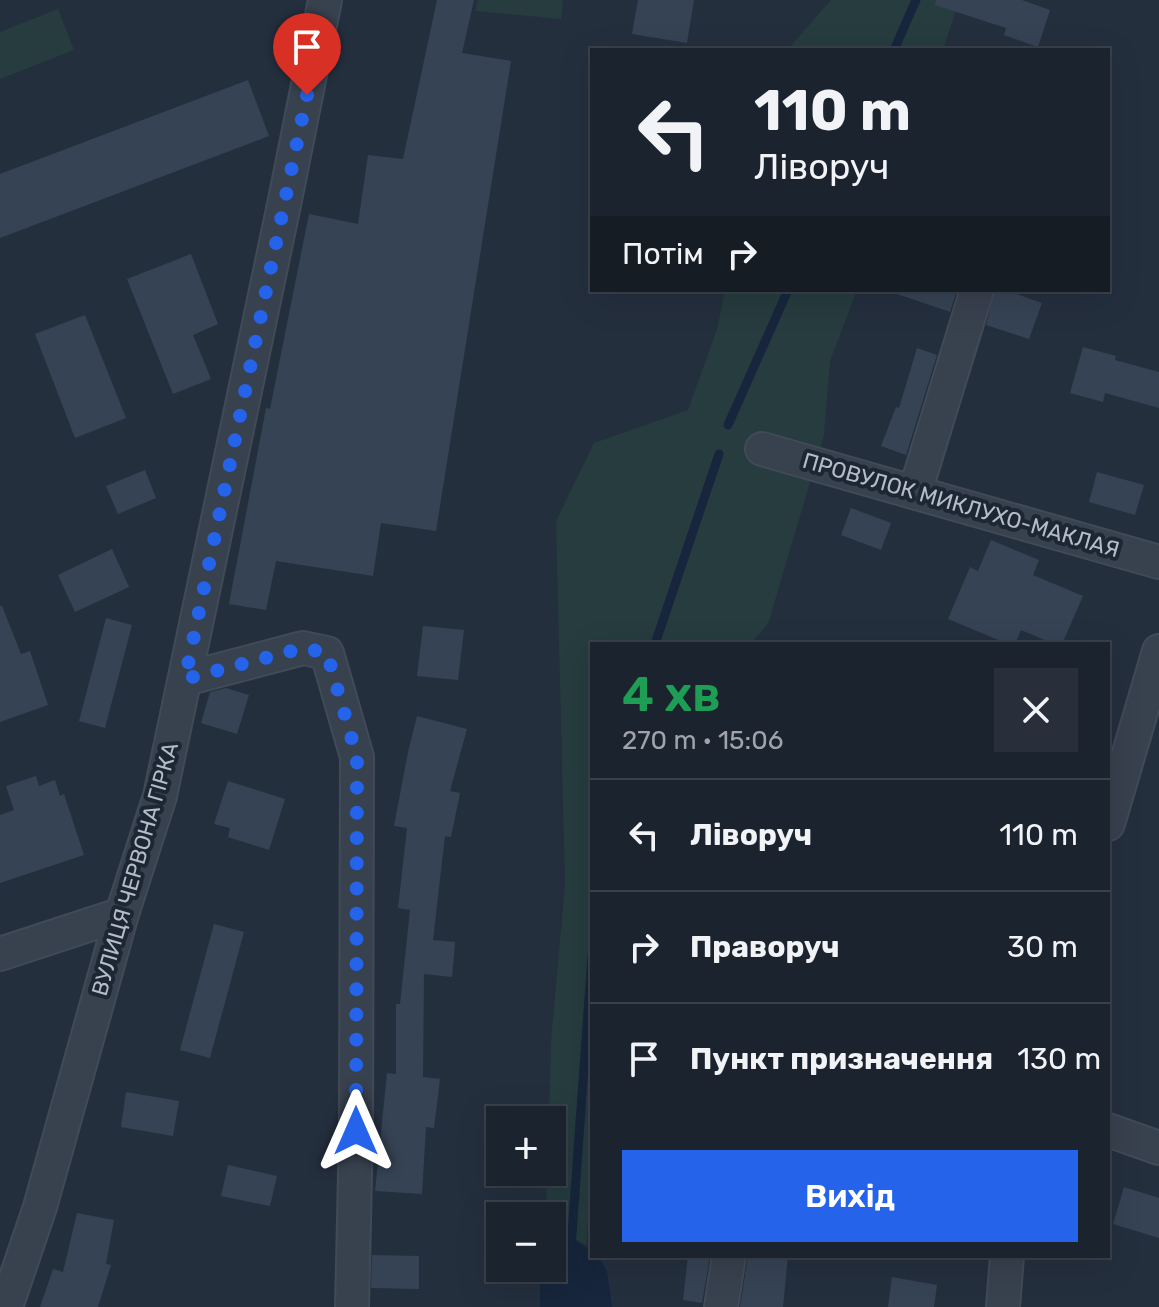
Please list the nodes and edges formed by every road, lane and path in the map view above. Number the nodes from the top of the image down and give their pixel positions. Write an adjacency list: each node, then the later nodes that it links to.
1 (325, 0): 7 (street, ВУЛИЦЯ ЧЕРВОНА ГІРКА)
2 (976, 292): 4 (street)
3 (762, 449): 4 (street, ПРОВУЛОК МИКЛУХО-МАКЛАЯ)
4 (915, 492): 5 (street, ПРОВУЛОК МИКЛУХО-МАКЛАЯ)
5 (1159, 562)
6 (1159, 651): 8 (street)
7 (185, 679): 9 (street, ВУЛИЦЯ ЧЕРВОНА ГІРКА); 16 (street)
8 (1110, 817)
9 (122, 914): 10 (street); 15 (street, ВУЛИЦЯ ЧЕРВОНА ГІРКА)
10 (0, 954)
11 (1110, 1131): 12 (street)
12 (1159, 1148)
13 (729, 1258): 17 (street)
14 (1007, 1258): 18 (street)
15 (6, 1307)
16 (352, 1307)
17 (721, 1307)
18 (1003, 1307)

